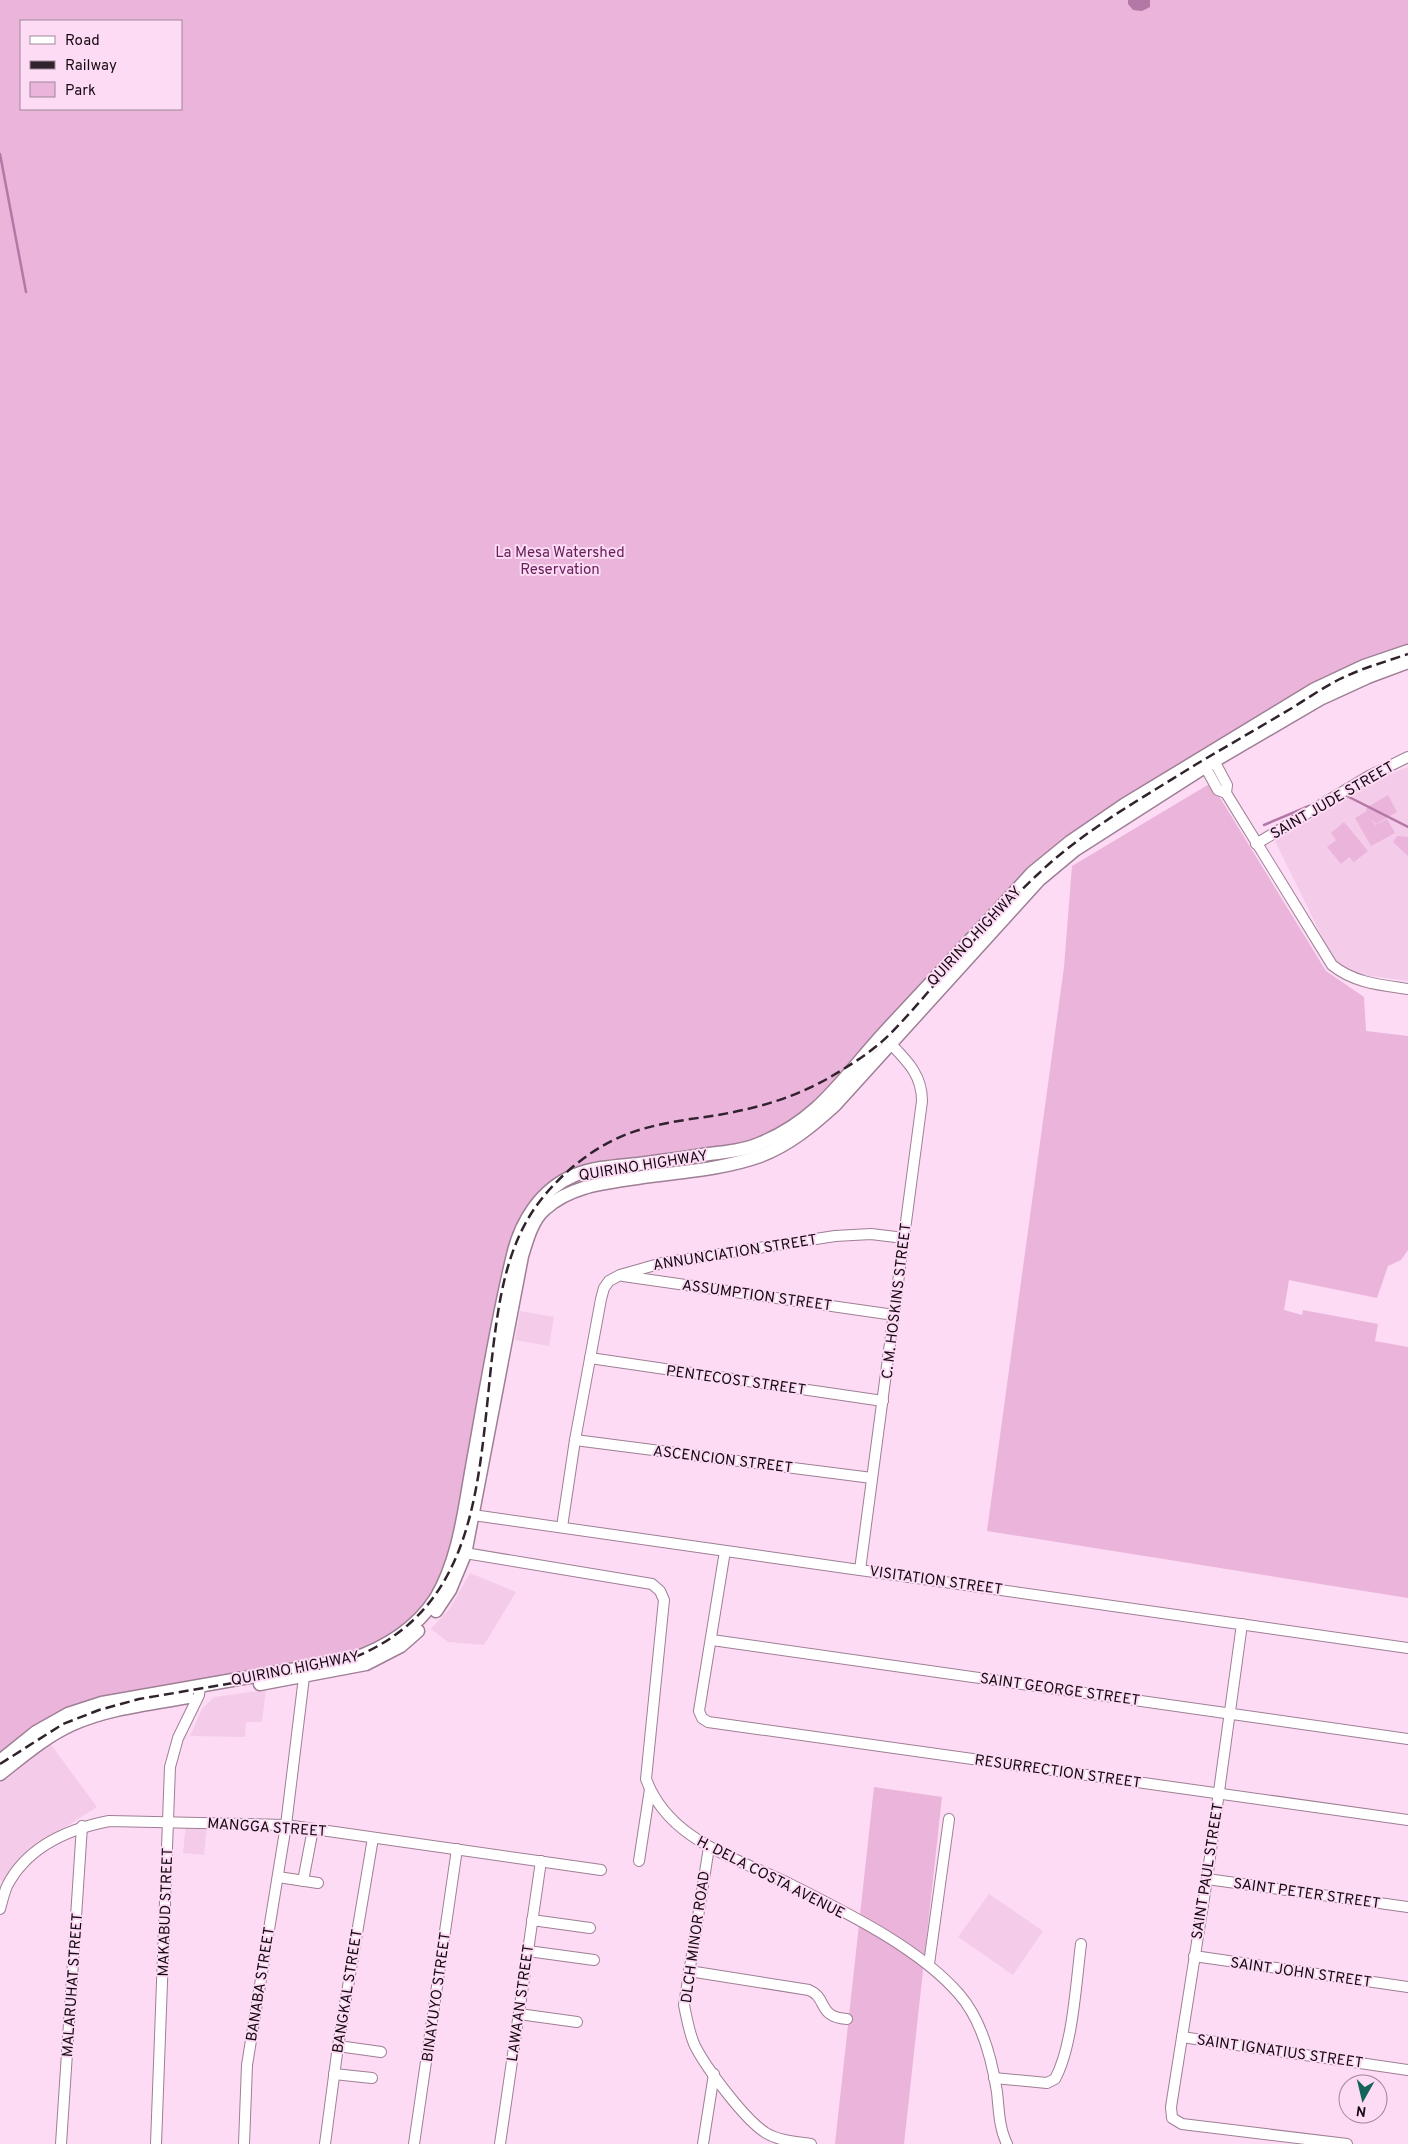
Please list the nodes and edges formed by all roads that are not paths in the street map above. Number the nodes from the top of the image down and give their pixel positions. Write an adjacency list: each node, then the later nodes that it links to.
1 (1408, 650): 4 (main road, QUIRINO HIGHWAY)
2 (1408, 662): 4 (main road, QUIRINO HIGHWAY)
3 (1408, 757): 5 (street, SAINT JUDE STREET)
4 (1207, 759): 5 (street); 7 (main road, QUIRINO HIGHWAY)
5 (1256, 844): 6 (street)
6 (1408, 989)
7 (886, 1039): 8 (street, C. M. HOSKINS STREET); 15 (main road, QUIRINO HIGHWAY)
8 (904, 1238): 9 (street, ANNUNCIATION STREET); 10 (street, C. M. HOSKINS STREET)
9 (620, 1275): 10 (street, ASSUMPTION STREET); 11 (street, ANNUNCIATION STREET)
10 (894, 1315): 12 (street, C. M. HOSKINS STREET)
11 (590, 1358): 12 (street, PENTECOST STREET); 13 (street, ANNUNCIATION STREET)
12 (882, 1402): 14 (street, C. M. HOSKINS STREET)
13 (574, 1440): 14 (street, ASCENCION STREET); 16 (street, ANNUNCIATION STREET)
14 (872, 1478): 19 (street, C. M. HOSKINS STREET)
15 (468, 1514): 16 (street, VISITATION STREET); 18 (main road, QUIRINO HIGHWAY)
16 (562, 1527): 17 (street, VISITATION STREET)
17 (725, 1551): 19 (street, VISITATION STREET); 21 (street)
18 (460, 1552): 23 (main road, QUIRINO HIGHWAY); 29 (street, H. DELA COSTA AVENUE)
19 (860, 1570): 20 (street, VISITATION STREET)
20 (1242, 1624): 22 (street, VISITATION STREET); 25 (street, SAINT PAUL STREET)
21 (712, 1640): 25 (street, SAINT GEORGE STREET); 30 (street, RESURRECTION STREET)
22 (1408, 1648)
23 (302, 1673): 24 (main road, QUIRINO HIGHWAY); 34 (street, BANABA STREET)
24 (199, 1690): 27 (main road, QUIRINO HIGHWAY); 28 (main road, QUIRINO HIGHWAY); 33 (street, MAKABUD STREET)
25 (1230, 1714): 26 (street, SAINT GEORGE STREET); 30 (street, SAINT PAUL STREET)
26 (1408, 1739)
27 (0, 1761)
28 (0, 1774)
29 (650, 1789): 38 (street, H. DELA COSTA AVENUE); 41 (street)
30 (1219, 1794): 32 (street, RESURRECTION STREET); 44 (street, SAINT PAUL STREET)
31 (949, 1819): 55 (street)
32 (1408, 1820)
33 (168, 1821): 34 (street, MANGGA STREET); 35 (street, MANGGA STREET); 72 (street, MAKABUD STREET)
34 (286, 1825): 36 (street, MANGGA STREET); 43 (street, BANABA STREET)
35 (82, 1826): 48 (street, MANGGA STREET); 71 (street, MALARUHAT STREET)
36 (312, 1829): 37 (street, MANGGA STREET); 45 (street)
37 (373, 1838): 39 (street, MANGGA STREET); 62 (street, BANGKAL STREET)
38 (709, 1847): 55 (street, H. DELA COSTA AVENUE); 56 (street, DLCH MINOR ROAD)
39 (457, 1849): 40 (street, MANGGA STREET); 75 (street, BINAYUYO STREET)
40 (541, 1861): 42 (street, MANGGA STREET); 49 (street, LAWAAN STREET)
41 (639, 1861)
42 (601, 1870)
43 (278, 1877): 45 (street); 73 (street, BANABA STREET)
44 (1207, 1879): 47 (street, SAINT PETER STREET); 53 (street, SAINT PAUL STREET)
45 (303, 1881): 46 (street)
46 (318, 1883)
47 (1408, 1907)
48 (0, 1909)
49 (532, 1920): 50 (street); 52 (street, LAWAAN STREET)
50 (590, 1928)
51 (1081, 1944): 68 (street)
52 (528, 1951): 54 (street); 58 (street, LAWAAN STREET)
53 (1194, 1956): 57 (street, SAINT JOHN STREET); 61 (street, SAINT PAUL STREET)
54 (594, 1960)
55 (929, 1964): 68 (street, H. DELA COSTA AVENUE)
56 (689, 1971): 59 (street); 66 (street, DLCH MINOR ROAD)
57 (1408, 1987)
58 (519, 2014): 60 (street); 76 (street, LAWAAN STREET)
59 (847, 2018)
60 (577, 2022)
61 (1182, 2037): 64 (street, SAINT IGNATIUS STREET); 80 (street, SAINT PAUL STREET)
62 (338, 2046): 63 (street); 65 (street, BANGKAL STREET)
63 (381, 2052)
64 (1408, 2070)
65 (334, 2074): 67 (street); 74 (street, BANGKAL STREET)
66 (714, 2074): 69 (street, DLCH MINOR ROAD); 70 (street)
67 (372, 2078)
68 (994, 2078): 79 (street, H. DELA COSTA AVENUE)
69 (726, 2093): 70 (street); 78 (street, DLCH MINOR ROAD)
70 (711, 2096): 77 (street)
71 (61, 2144)
72 (156, 2144)
73 (244, 2144)
74 (325, 2144)
75 (414, 2144)
76 (500, 2144)
77 (703, 2144)
78 (811, 2144)
79 (1007, 2144)
80 (1347, 2144)

